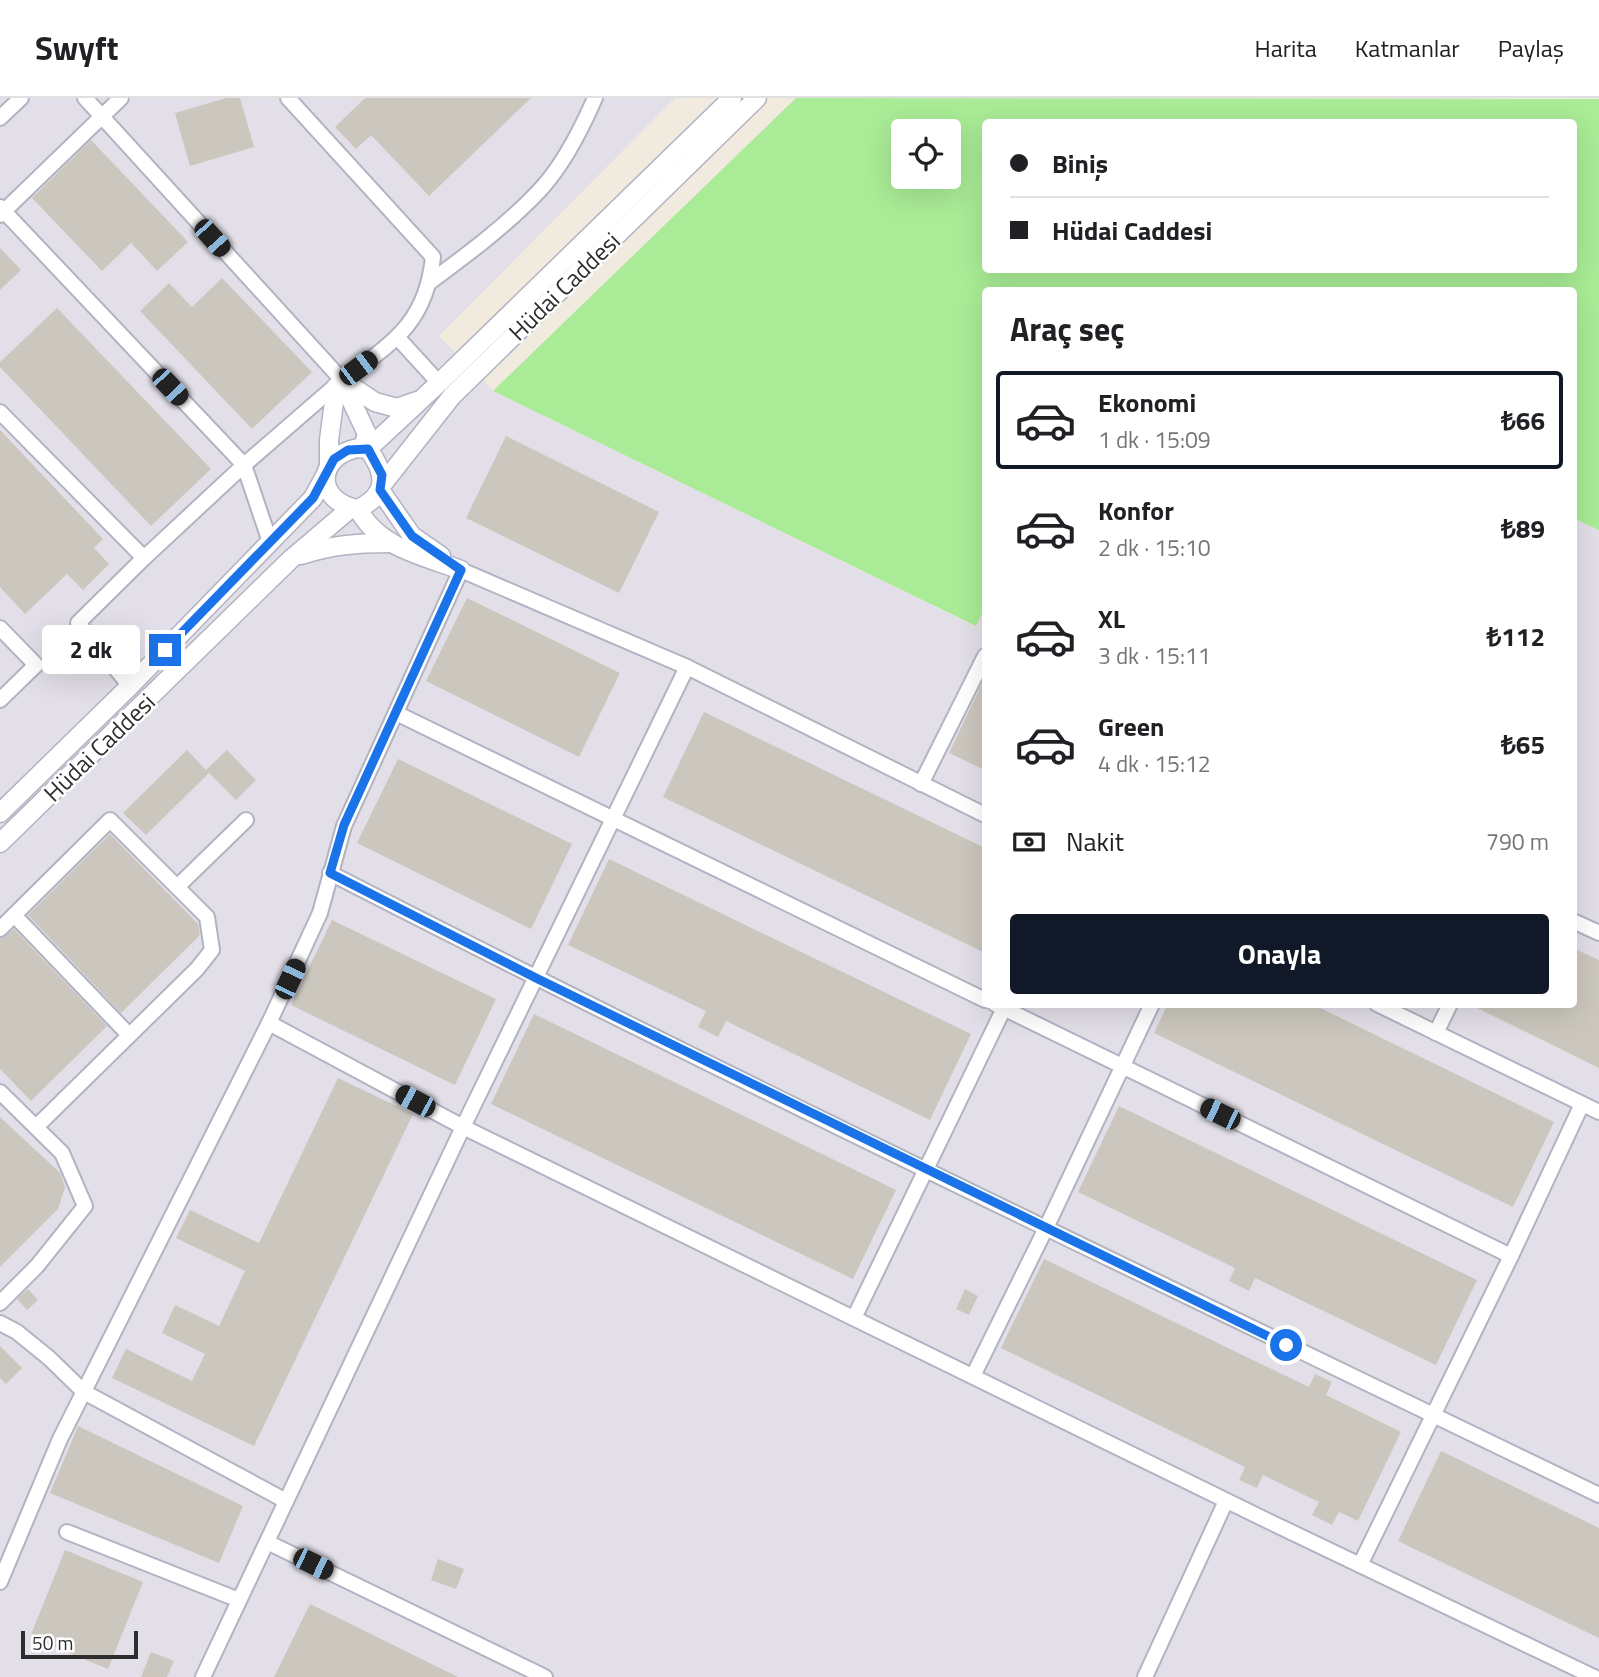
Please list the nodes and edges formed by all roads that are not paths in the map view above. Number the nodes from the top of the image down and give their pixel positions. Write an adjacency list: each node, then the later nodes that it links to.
1 (21, 98): 9 (street)
2 (85, 98): 8 (street)
3 (121, 98): 8 (street)
4 (288, 98): 11 (street)
5 (595, 98): 11 (street)
6 (732, 98): 13 (street, Hüdai Caddesi)
7 (757, 98): 20 (street, Hüdai Caddesi)
8 (102, 116): 10 (street); 14 (street)
9 (0, 118)
10 (1, 211): 18 (street)
11 (430, 282): 12 (street)
12 (397, 337): 13 (street); 14 (street)
13 (439, 383): 15 (street, Hüdai Caddesi)
14 (339, 384): 15 (street); 17 (street); 18 (street); 19 (street)
15 (422, 399): 17 (street, Hüdai Caddesi)
16 (0, 412): 24 (street)
17 (366, 448): 19 (street); 20 (street)
18 (244, 465): 22 (street); 24 (street)
19 (328, 470): 21 (street); 22 (street, Hüdai Caddesi)
20 (381, 487): 21 (street); 26 (street)
21 (355, 508): 23 (street); 25 (street, Hüdai Caddesi)
22 (270, 542): 30 (street, Hüdai Caddesi)
23 (389, 543): 25 (street); 26 (street)
24 (144, 558): 30 (street)
25 (291, 559): 38 (street, Hüdai Caddesi)
26 (461, 570): 29 (street); 32 (street)
27 (0, 628): 31 (street)
28 (982, 662): 33 (street)
29 (687, 667): 33 (street); 36 (street)
30 (130, 686): 34 (street, Hüdai Caddesi)
31 (0, 700)
32 (396, 713): 36 (street); 39 (street)
33 (921, 784): 35 (street)
34 (0, 813)
35 (982, 814)
36 (613, 818): 45 (street); 46 (street)
37 (246, 820): 40 (street)
38 (0, 843)
39 (330, 873): 45 (street); 52 (street)
40 (177, 887): 41 (street); 54 (street)
41 (14, 915): 43 (street); 54 (street)
42 (1577, 923): 44 (street)
43 (0, 929)
44 (1599, 933)
45 (536, 978): 59 (street); 61 (street)
46 (982, 999)
47 (1001, 1008): 61 (street)
48 (1006, 1008): 55 (street)
49 (1150, 1008): 55 (street)
50 (1385, 1008): 53 (street)
51 (1448, 1008): 53 (street)
52 (269, 1023): 59 (street); 68 (street)
53 (1436, 1033): 57 (street)
54 (130, 1035): 60 (street)
55 (1123, 1067): 62 (street); 63 (street)
56 (3, 1101): 60 (street)
57 (1582, 1104): 58 (street); 63 (street)
58 (1599, 1112)
59 (463, 1127): 65 (street); 71 (street)
60 (36, 1128): 64 (street)
61 (927, 1170): 62 (street); 65 (street)
62 (1046, 1228): 67 (street); 69 (street)
63 (1511, 1256): 69 (street)
64 (0, 1303)
65 (854, 1318): 67 (street)
66 (0, 1323): 68 (street)
67 (973, 1376): 72 (street)
68 (84, 1392): 71 (street); 76 (street)
69 (1434, 1415): 70 (street); 75 (street)
70 (1599, 1495)
71 (286, 1501): 74 (street)
72 (1226, 1501): 75 (street); 81 (street)
73 (67, 1532): 77 (street)
74 (267, 1542): 77 (street); 80 (street)
75 (1360, 1565): 78 (street)
76 (0, 1581)
77 (239, 1601): 79 (street)
78 (1578, 1674): 82 (street)
79 (203, 1677)
80 (545, 1677)
81 (1145, 1677)
82 (1594, 1677)

